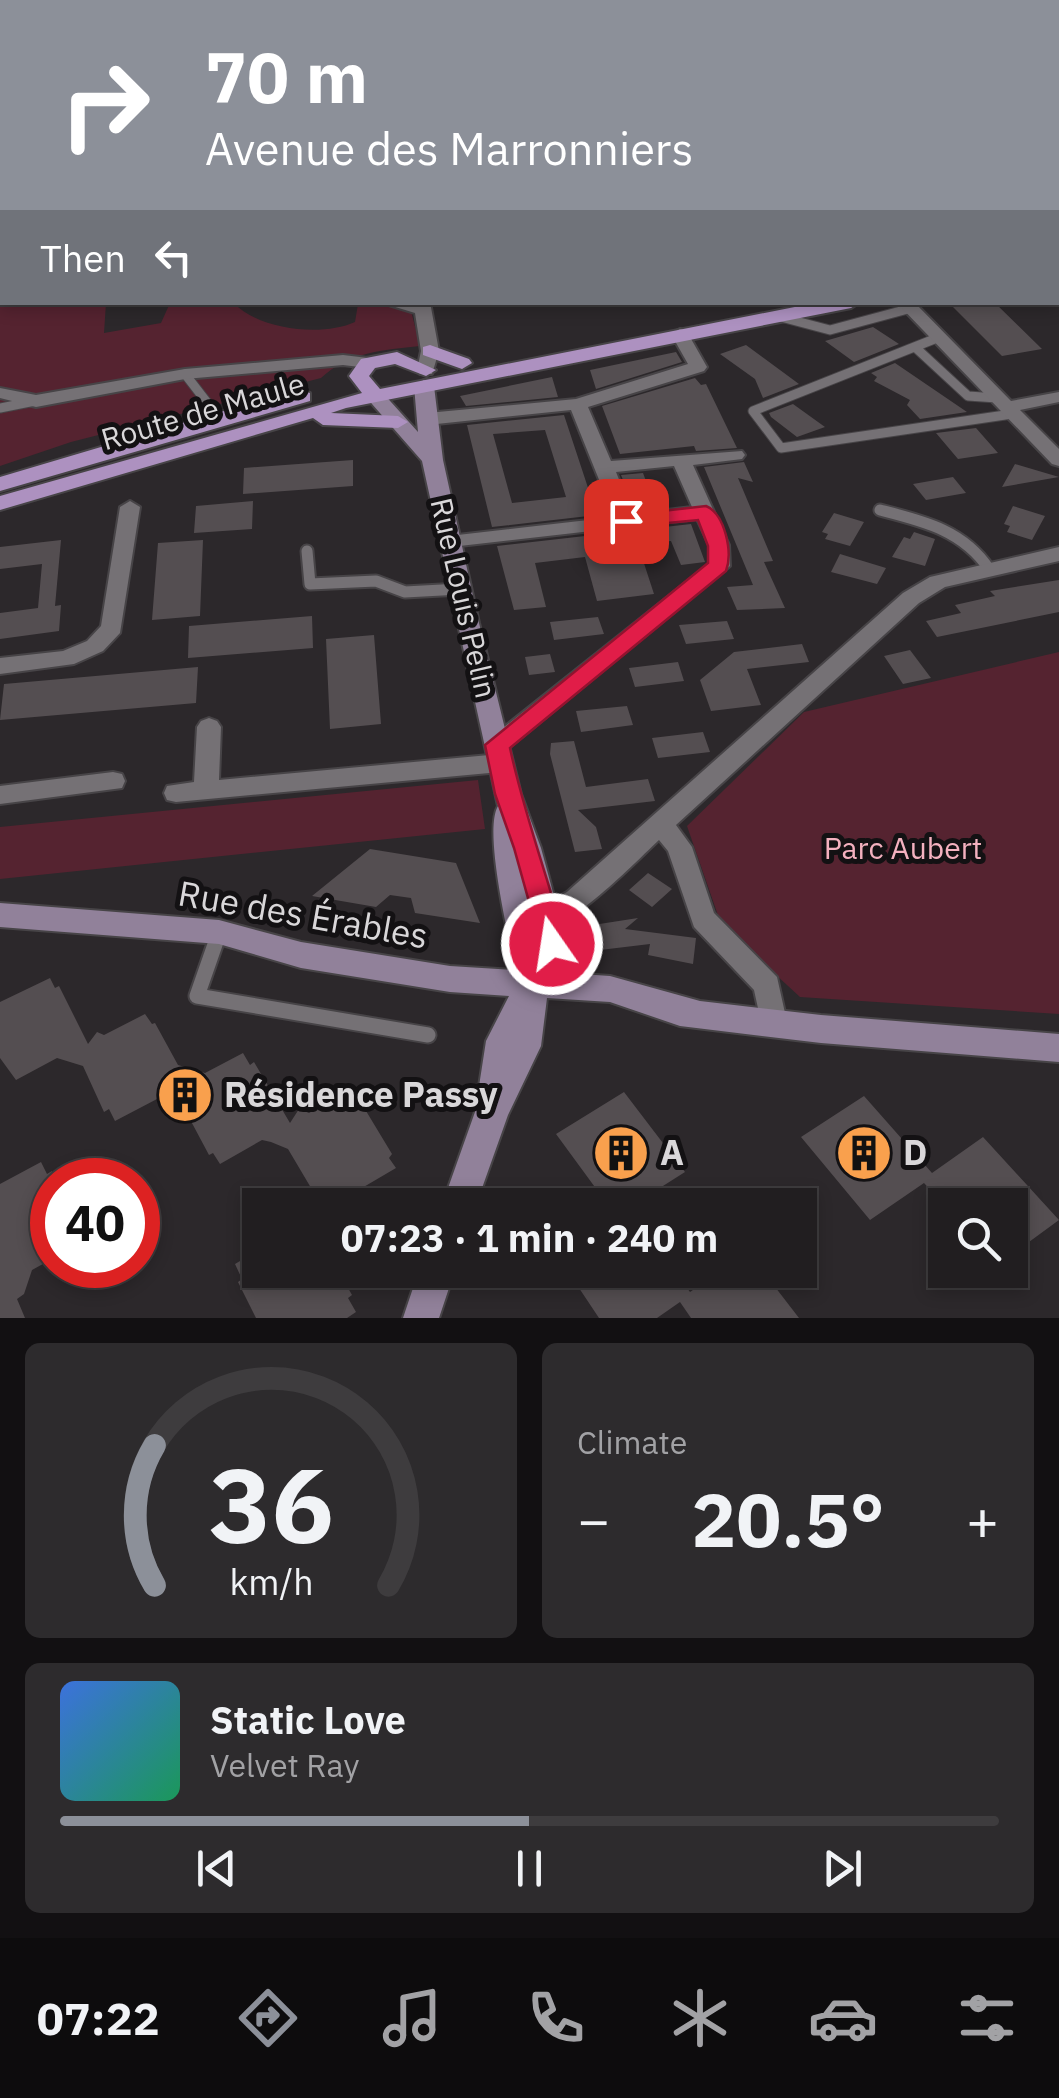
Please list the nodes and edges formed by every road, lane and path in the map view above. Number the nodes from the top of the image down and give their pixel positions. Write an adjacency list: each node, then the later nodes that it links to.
1 (818, 305): 4 (main road)
2 (422, 306): 8 (street)
3 (906, 306): 4 (lane); 6 (street)
4 (773, 309): 5 (main road); 8 (main road)
5 (680, 334): 8 (main road); 14 (street)
6 (937, 338): 7 (lane); 15 (street)
7 (916, 348): 15 (lane); 15 (lane)
8 (427, 369): 10 (main road, Route de Maule); 10 (main road); 18 (street, Rue Louis Pelin)
9 (184, 374): 10 (street); 13 (street); 17 (lane)
10 (369, 380): 17 (main road, Route de Maule); 19 (street, Rue Louis Pelin); 20 (main road, Route de Maule)
11 (0, 393): 13 (street)
12 (1059, 397): 15 (street)
13 (36, 401): 16 (lane)
14 (578, 404): 18 (street); 25 (street)
15 (1005, 406): 24 (street)
16 (0, 408)
17 (219, 418): 27 (main road, Route de Maule)
18 (427, 419): 19 (lane); 22 (street, Rue Louis Pelin)
19 (398, 422): 20 (main road); 22 (street, Rue Louis Pelin)
20 (254, 428): 26 (main road, Route de Maule)
21 (735, 455): 23 (street)
22 (432, 460): 34 (street, Rue Louis Pelin)
23 (681, 460): 25 (street); 32 (street)
24 (1059, 460)
25 (605, 467): 33 (street)
26 (72, 480): 28 (main road, Route de Maule); 31 (main road)
27 (0, 484)
28 (0, 503)
29 (130, 507): 39 (street)
30 (880, 510): 37 (lane)
31 (0, 512)
32 (706, 512): 33 (street); 41 (street)
33 (626, 521): 34 (street)
34 (449, 543): 38 (street, Rue Louis Pelin)
35 (307, 552): 38 (lane)
36 (1059, 554): 37 (street)
37 (990, 569): 46 (street)
38 (460, 589): 41 (street, Rue Louis Pelin)
39 (0, 666)
40 (209, 727): 43 (street)
41 (499, 754): 43 (street); 48 (street, Rue Louis Pelin)
42 (113, 781): 45 (street)
43 (206, 790): 44 (street)
44 (176, 793)
45 (0, 795)
46 (662, 824): 48 (street); 51 (street)
47 (0, 915): 49 (street, Rue des Érables)
48 (536, 922): 50 (street, Rue Louis Pelin)
49 (219, 932): 50 (street, Rue des Érables); 52 (lane)
50 (533, 985): 51 (street, Rue des Érables); 54 (street, Rue Louis Pelin)
51 (772, 1022): 53 (street, Rue des Érables)
52 (428, 1035)
53 (1059, 1048)
54 (465, 1188)
55 (431, 1288): 56 (street)
56 (421, 1318)

